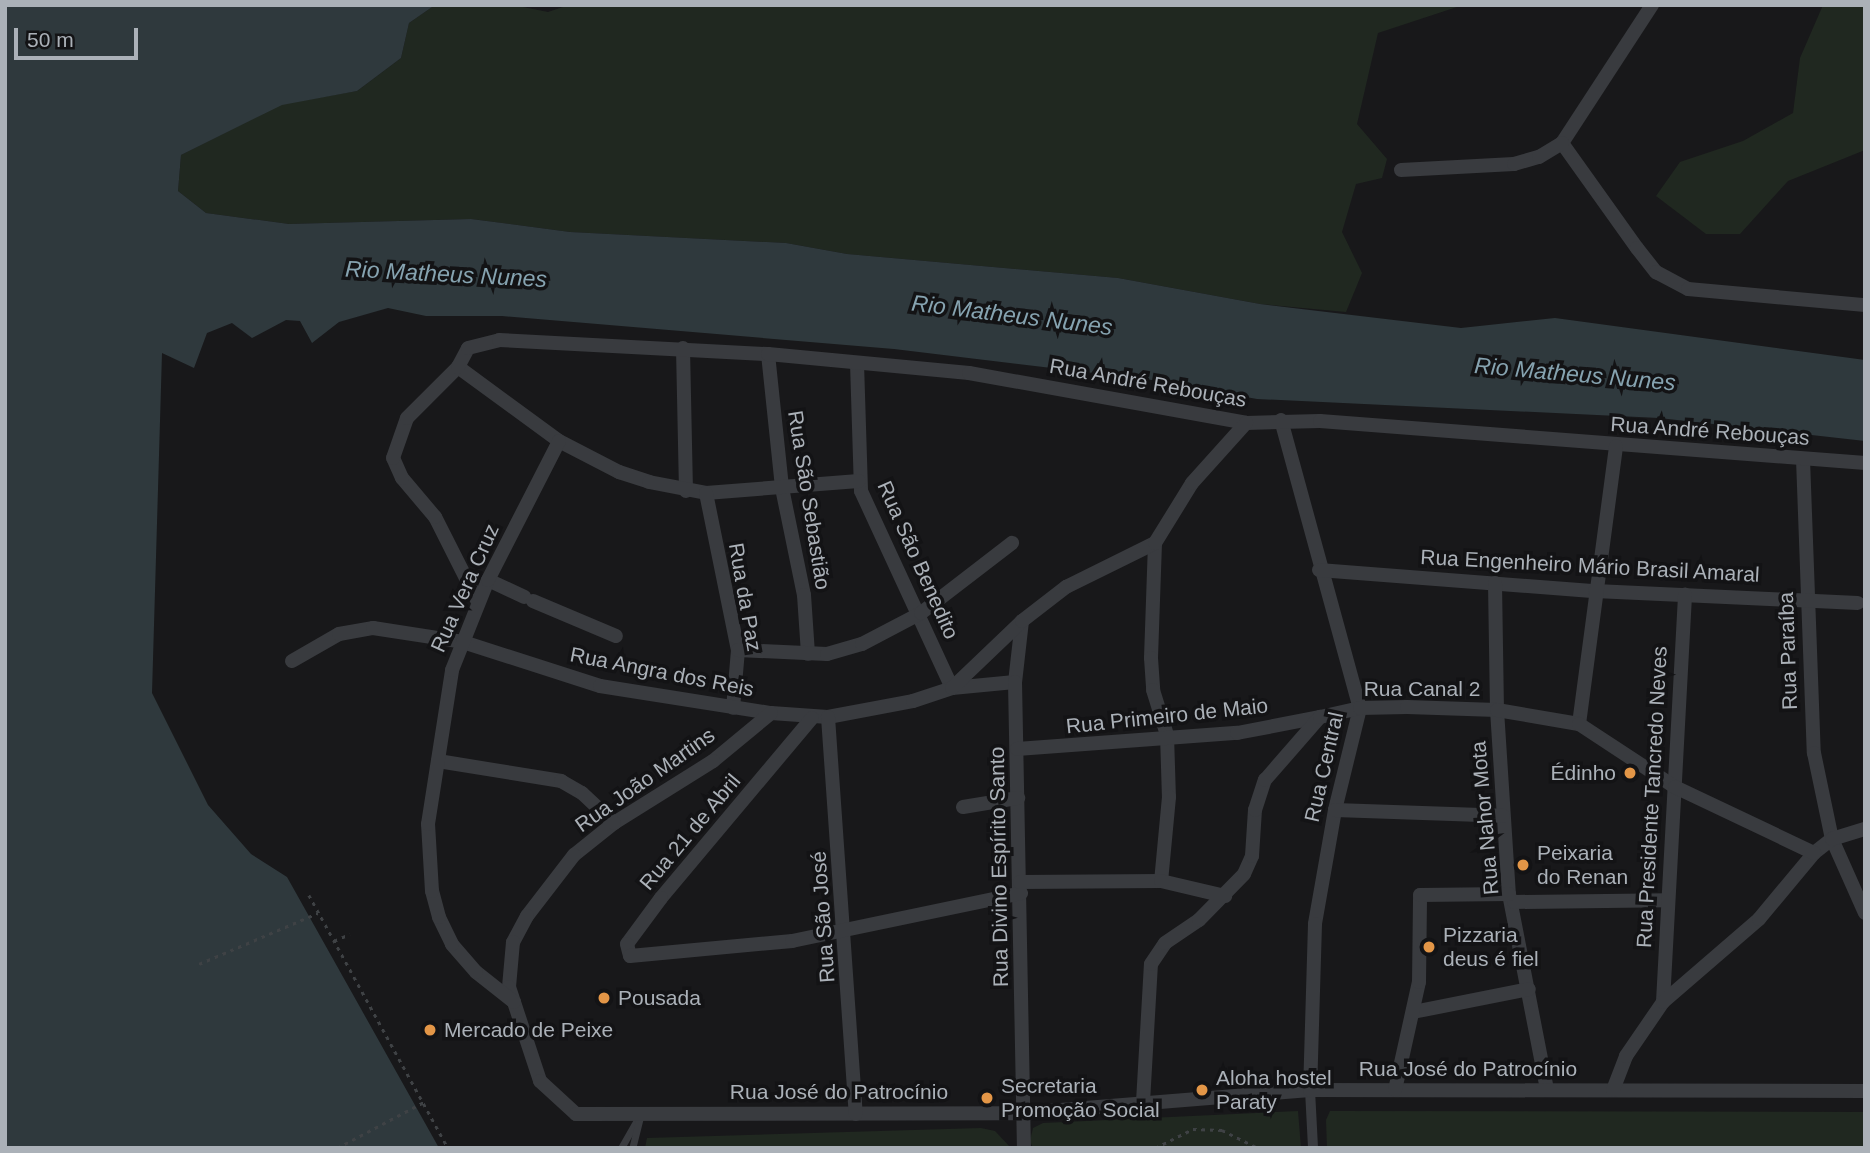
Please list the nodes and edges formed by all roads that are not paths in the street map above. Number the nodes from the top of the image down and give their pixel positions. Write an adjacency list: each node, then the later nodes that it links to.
1 (1653, 5): 2 (street)
2 (1562, 143): 3 (street); 4 (street)
3 (1401, 170)
4 (1865, 305)
5 (683, 348): 6 (street, Rua André Rebouças); 8 (street, Rua André Rebouças); 17 (street)
6 (768, 354): 7 (street, Rua André Rebouças); 16 (street, Rua São Sebastião)
7 (857, 363): 10 (street, Rua André Rebouças); 15 (street, Rua São Benedito)
8 (458, 367): 11 (street); 27 (street)
9 (1282, 420): 10 (street, Rua André Rebouças); 12 (street, Rua André Rebouças); 21 (street, Rua Central)
10 (1246, 424): 20 (street)
11 (559, 442): 17 (street); 22 (street, Rua Vera Cruz)
12 (1616, 446): 13 (street, Rua André Rebouças); 24 (street)
13 (1802, 459): 14 (street, Rua André Rebouças); 26 (street, Rua Paraíba)
14 (1865, 463)
15 (859, 481): 16 (street); 29 (street, Rua São Benedito)
16 (782, 488): 18 (street); 34 (street, Rua São Sebastião)
17 (686, 491): 18 (street)
18 (706, 494): 33 (street, Rua da Paz)
19 (1012, 543): 29 (street)
20 (1154, 543): 30 (street, Rua Angra dos Reis); 46 (street)
21 (1319, 570): 23 (street, Rua Engenheiro Mário Brasil Amaral); 39 (street, Rua Central)
22 (488, 580): 27 (street, Rua Vera Cruz); 31 (street)
23 (1495, 583): 24 (street, Rua Engenheiro Mário Brasil Amaral); 40 (street, Rua Nahor Mota)
24 (1595, 591): 25 (street, Rua Engenheiro Mário Brasil Amaral); 45 (street)
25 (1685, 595): 26 (street, Rua Engenheiro Mário Brasil Amaral); 49 (street, Rua Presidente Tancredo Neves)
26 (1807, 599): 28 (street, Rua Engenheiro Mário Brasil Amaral); 56 (street, Rua Paraíba)
27 (478, 602): 32 (street, Rua Vera Cruz)
28 (1858, 603)
29 (920, 613): 34 (street); 37 (street, Rua São Benedito)
30 (1022, 621): 36 (street, Rua Divino Espírito Santo); 37 (street, Rua Angra dos Reis)
31 (616, 636)
32 (463, 642): 35 (street, Rua Angra dos Reis); 38 (street, Rua Angra dos Reis); 48 (street, Rua Vera Cruz)
33 (738, 650): 34 (street); 38 (street, Rua da Paz)
34 (807, 654)
35 (292, 661)
36 (1015, 682): 37 (street, Rua Angra dos Reis); 47 (street, Rua Divino Espírito Santo)
37 (951, 688): 42 (street, Rua Angra dos Reis)
38 (733, 708): 41 (street, Rua Angra dos Reis)
39 (1360, 708): 40 (street, Rua Canal 2); 43 (street, Rua Canal 2); 52 (street, Rua Central)
40 (1497, 710): 45 (street, Rua Canal 2); 53 (street, Rua Nahor Mota)
41 (771, 713): 44 (street, Rua Angra dos Reis); 54 (street, Rua João Martins)
42 (828, 717): 44 (street, Rua Angra dos Reis); 64 (street, Rua São José)
43 (1320, 717): 46 (street, Rua Primeiro de Maio); 60 (street)
44 (813, 718): 64 (street, Rua 21 de Abril)
45 (1579, 724): 49 (street, Rua Canal 2)
46 (1167, 735): 47 (street, Rua Primeiro de Maio); 58 (street)
47 (1017, 749): 50 (street, Rua Divino Espírito Santo)
48 (438, 761): 54 (street); 66 (street, Rua Vera Cruz)
49 (1675, 788): 57 (street, Rua Canal 2); 62 (street, Rua Presidente Tancredo Neves)
50 (1018, 798): 51 (street); 59 (street, Rua Divino Espírito Santo)
51 (963, 807)
52 (1335, 810): 53 (street); 71 (street, Rua Central)
53 (1503, 816): 61 (street, Rua Nahor Mota)
54 (614, 823): 66 (street, Rua João Martins)
55 (1865, 830): 56 (street)
56 (1832, 839): 57 (street); 63 (street, Rua Paraíba)
57 (1814, 853): 67 (street)
58 (1161, 881): 59 (street); 60 (street)
59 (1021, 888): 64 (street); 77 (street, Rua Divino Espírito Santo)
60 (1225, 896): 75 (street)
61 (1511, 898): 62 (street); 65 (street, Rua Nahor Mota); 68 (street)
62 (1667, 900): 67 (street, Rua Presidente Tancredo Neves)
63 (1865, 913)
64 (846, 930): 78 (street, Rua São José)
65 (1529, 989): 68 (street); 70 (street, Rua Nahor Mota)
66 (515, 1002): 69 (street, Rua João Martins)
67 (1663, 1002): 73 (street)
68 (1413, 1012): 72 (street)
69 (540, 1081): 76 (street, Rua José do Patrocínio)
70 (1547, 1089): 72 (street, Rua José do Patrocínio); 73 (street, Rua José do Patrocínio)
71 (1310, 1090): 72 (street, Rua José do Patrocínio); 75 (street, Rua José do Patrocínio); 82 (street)
72 (1395, 1090)
73 (1613, 1090): 74 (street, Rua José do Patrocínio)
74 (1865, 1091)
75 (1143, 1102): 77 (street, Rua José do Patrocínio)
76 (641, 1113): 78 (street, Rua José do Patrocínio); 79 (lane); 80 (lane)
77 (1024, 1113): 78 (street, Rua José do Patrocínio); 81 (street, Rua Divino Espírito Santo)
78 (856, 1115)
79 (621, 1148)
80 (632, 1148)
81 (1024, 1148)
82 (1313, 1148)

